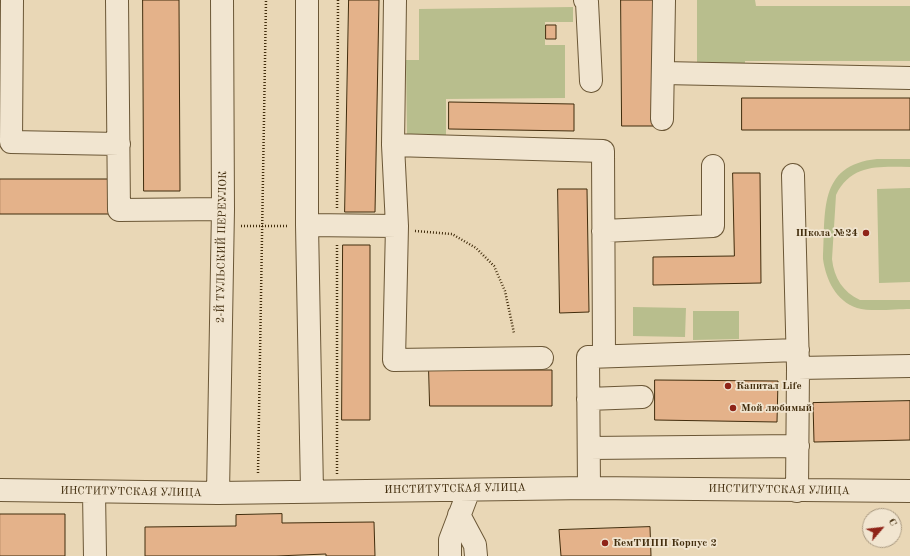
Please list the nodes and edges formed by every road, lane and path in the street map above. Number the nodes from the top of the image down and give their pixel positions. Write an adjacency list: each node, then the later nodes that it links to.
1 (12, 0): 13 (street)
2 (117, 0): 13 (street)
3 (222, 0): 17 (street, 2-Й ТУЛЬСКИЙ ПЕРЕУЛОК)
4 (266, 0): 20 (path)
5 (307, 0): 18 (street)
6 (395, 0): 14 (street)
7 (585, 0): 11 (street)
8 (664, 0): 9 (street)
9 (663, 73): 10 (street); 12 (street)
10 (910, 78)
11 (591, 81)
12 (662, 119)
13 (119, 144): 17 (street)
14 (393, 145): 19 (street); 21 (street)
15 (713, 166): 21 (street)
16 (793, 175): 25 (street)
17 (223, 217): 20 (path); 39 (street, 2-Й ТУЛЬСКИЙ ПЕРЕУЛОК)
18 (308, 224): 19 (street); 20 (path); 34 (street)
19 (397, 226): 22 (path); 24 (street)
20 (262, 227): 38 (path)
21 (603, 231): 23 (street)
22 (514, 333)
23 (589, 357): 25 (street); 28 (street)
24 (542, 358)
25 (798, 359): 26 (street); 29 (street)
26 (910, 366)
27 (642, 397): 28 (street)
28 (588, 399): 30 (street)
29 (798, 446): 30 (street); 35 (street)
30 (589, 448): 31 (street)
31 (589, 488): 33 (street, ИНСТИТУТСКАЯ УЛИЦА); 35 (street, ИНСТИТУТСКАЯ УЛИЦА)
32 (0, 490): 37 (street, ИНСТИТУТСКАЯ УЛИЦА)
33 (469, 490): 34 (street, ИНСТИТУТСКАЯ УЛИЦА); 40 (street)
34 (312, 491): 38 (street, ИНСТИТУТСКАЯ УЛИЦА)
35 (797, 491): 36 (street, ИНСТИТУТСКАЯ УЛИЦА)
36 (910, 491)
37 (94, 492): 39 (street, ИНСТИТУТСКАЯ УЛИЦА); 41 (street)
38 (258, 492): 39 (street, ИНСТИТУТСКАЯ УЛИЦА)
39 (218, 493)
40 (459, 515): 42 (street); 43 (street)
41 (95, 556)
42 (450, 556)
43 (476, 556)

